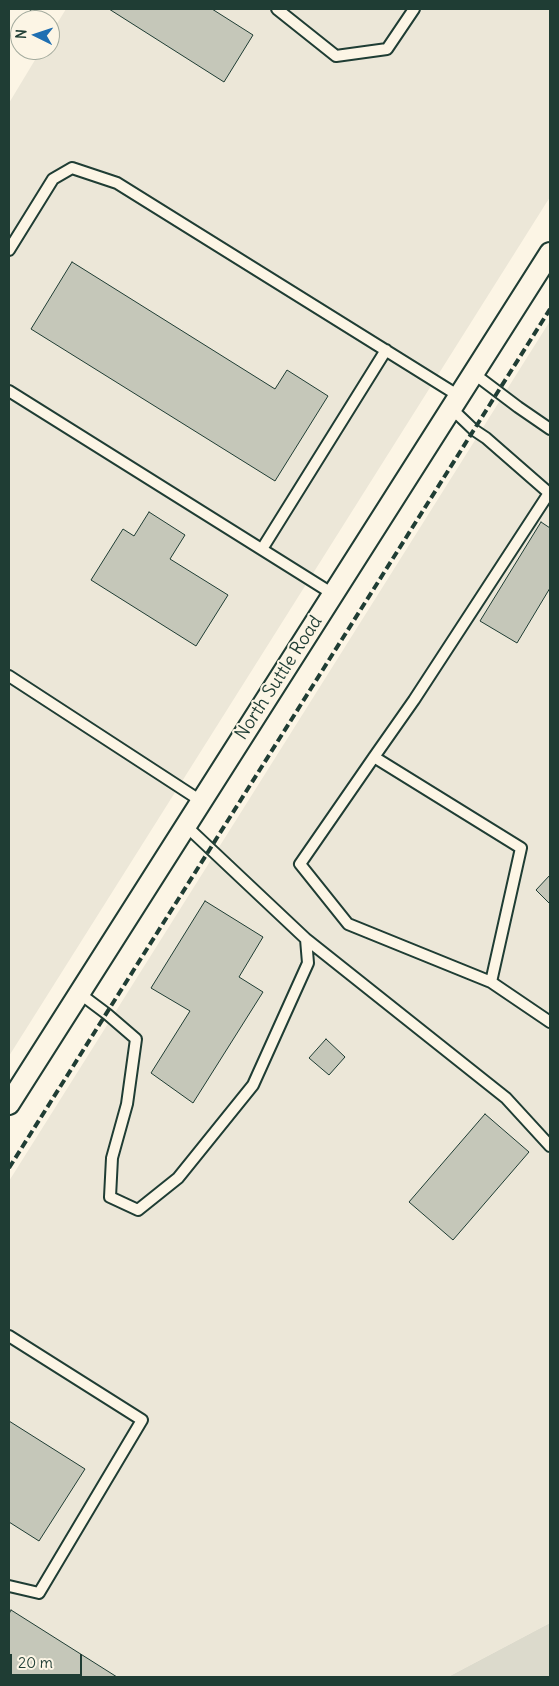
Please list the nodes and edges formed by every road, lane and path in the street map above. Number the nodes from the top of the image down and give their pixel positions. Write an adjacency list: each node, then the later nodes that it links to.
1 (16, 9): 4 (main road)
2 (277, 9): 3 (lane)
3 (414, 9)
4 (9, 21)
5 (9, 250): 7 (lane)
6 (550, 253): 8 (street, North Suttle Road)
7 (386, 350): 10 (lane); 12 (lane)
8 (473, 373): 10 (street, North Suttle Road); 11 (lane)
9 (9, 390): 12 (lane)
10 (455, 402): 13 (street, North Suttle Road); 15 (lane)
11 (550, 429)
12 (262, 549): 13 (lane)
13 (333, 594): 16 (street, North Suttle Road)
14 (9, 676): 16 (lane)
15 (374, 757): 19 (lane); 19 (lane)
16 (201, 801): 17 (street, North Suttle Road)
17 (185, 825): 18 (lane); 20 (street, North Suttle Road)
18 (306, 939): 20 (lane); 23 (lane)
19 (491, 982): 21 (lane)
20 (79, 993): 22 (street, North Suttle Road)
21 (550, 1022)
22 (9, 1104)
23 (550, 1146)
24 (9, 1336): 25 (lane)
25 (9, 1586)

